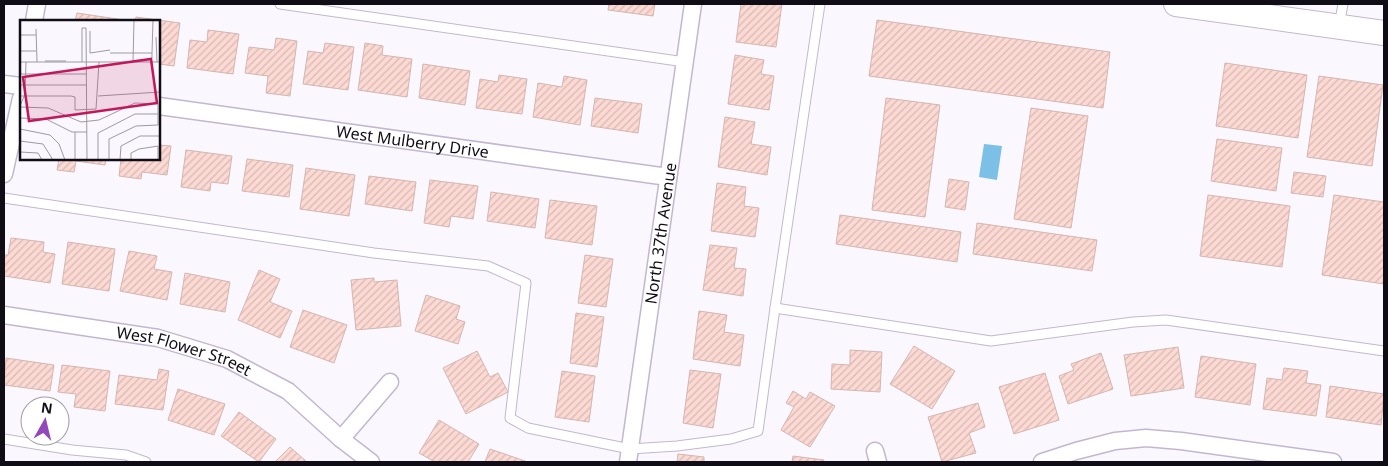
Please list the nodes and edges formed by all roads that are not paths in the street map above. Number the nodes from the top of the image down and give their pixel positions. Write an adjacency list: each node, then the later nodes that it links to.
1 (37, 4): 7 (street)
2 (280, 4): 9 (lane)
3 (693, 4): 9 (street, North 37th Avenue)
4 (820, 4): 17 (lane)
5 (1182, 4): 6 (street)
6 (1341, 15): 8 (street)
7 (34, 20)
8 (1384, 33)
9 (684, 62): 15 (street, North 37th Avenue)
10 (4, 84): 11 (street)
11 (20, 86)
12 (20, 102): 14 (street)
13 (160, 106): 15 (street, West Mulberry Drive)
14 (4, 174)
15 (668, 177): 23 (street, North 37th Avenue)
16 (4, 198): 23 (lane)
17 (775, 308): 19 (lane); 23 (lane)
18 (4, 315): 22 (street, West Flower Street)
19 (1384, 351)
20 (390, 382): 22 (street)
21 (4, 438): 24 (lane)
22 (341, 439): 25 (street, West Flower Street)
23 (629, 455)
24 (146, 462)
25 (371, 462)
26 (1042, 462): 27 (street)
27 (1333, 462)

